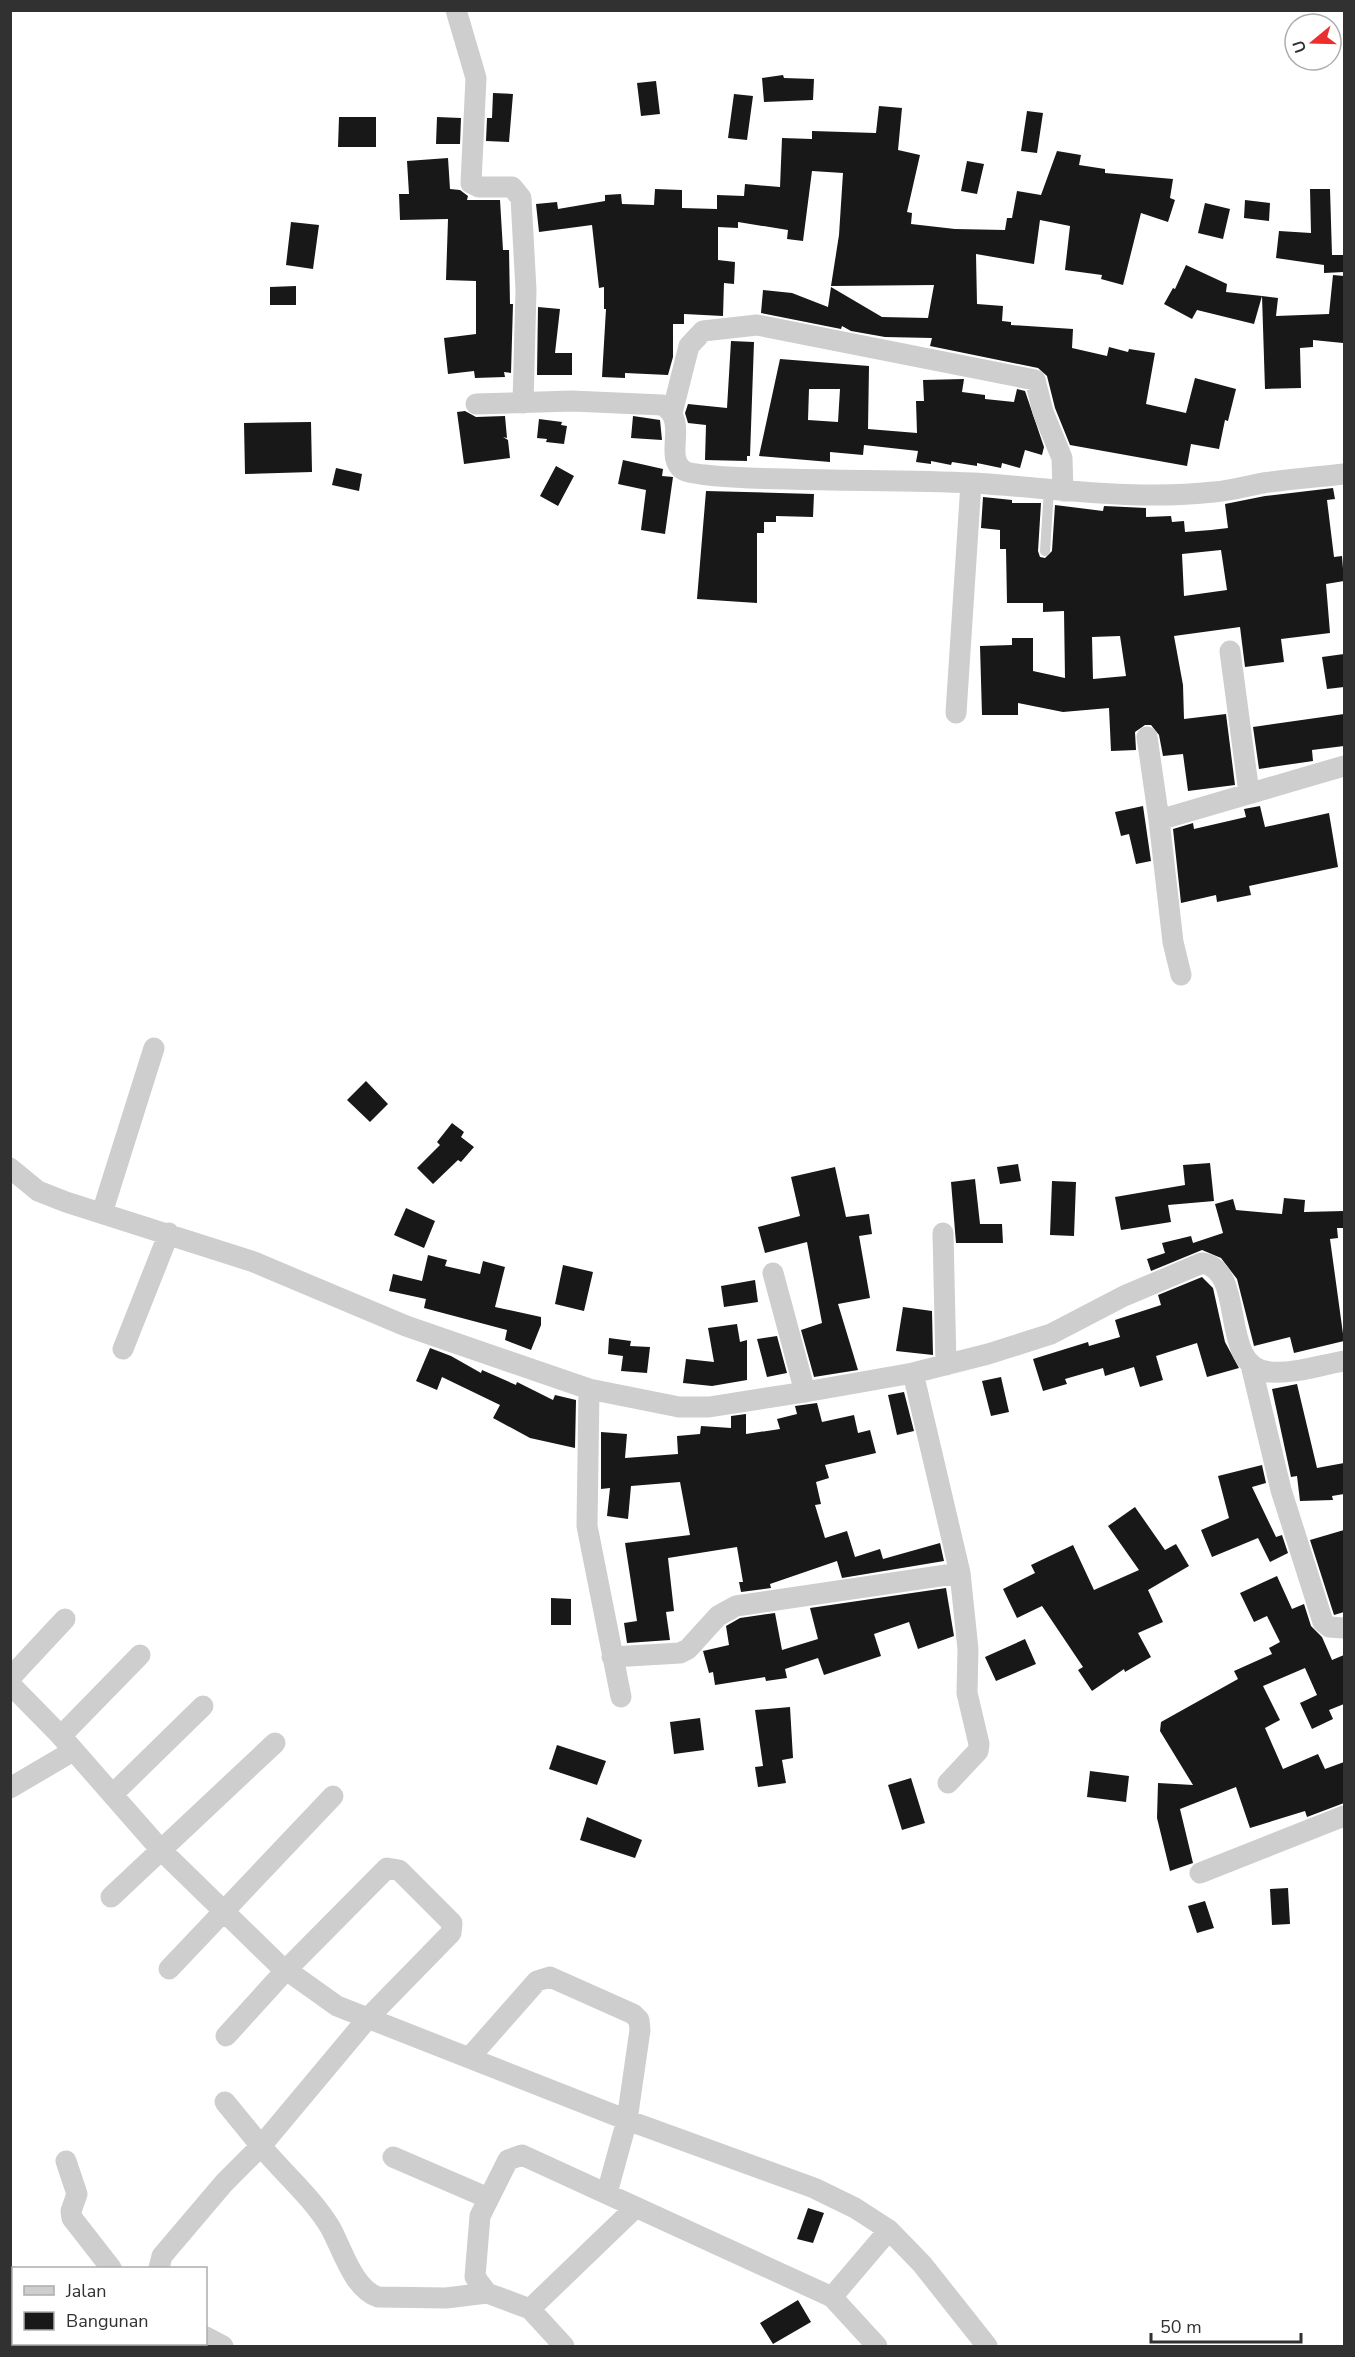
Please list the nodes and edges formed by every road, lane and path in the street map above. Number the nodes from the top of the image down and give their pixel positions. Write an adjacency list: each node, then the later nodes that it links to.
1 (456, 10): 2 (street)
2 (523, 403): 3 (street); 4 (street)
3 (476, 404)
4 (672, 412): 6 (street); 7 (street)
5 (1344, 474): 7 (street)
6 (971, 483): 7 (street); 10 (street)
7 (1056, 490): 8 (lane)
8 (1045, 551)
9 (1230, 651): 13 (street)
10 (956, 713)
11 (1147, 737): 14 (street)
12 (1344, 766): 13 (street)
13 (1249, 793): 14 (street)
14 (1159, 820): 15 (street)
15 (1181, 975)
16 (154, 1048): 18 (street)
17 (10, 1168): 18 (street)
18 (102, 1213): 19 (street)
19 (169, 1233): 22 (street); 27 (street)
20 (943, 1233): 24 (street)
21 (773, 1273): 28 (street)
22 (123, 1349)
23 (1344, 1361): 25 (street)
24 (946, 1365): 25 (street); 26 (street)
25 (1251, 1365): 31 (street)
26 (913, 1373): 28 (street); 29 (street)
27 (589, 1389): 28 (street); 33 (street)
28 (805, 1392)
29 (960, 1573): 33 (street); 40 (street)
30 (65, 1619): 34 (street)
31 (1344, 1628)
32 (140, 1655): 38 (street)
33 (612, 1657): 36 (street)
34 (10, 1678)
35 (10, 1684): 38 (street)
36 (621, 1697)
37 (202, 1706): 42 (street)
38 (67, 1743): 41 (street); 42 (street)
39 (275, 1743): 45 (street)
40 (948, 1783)
41 (10, 1788)
42 (113, 1794): 45 (street)
43 (333, 1796): 48 (street)
44 (1344, 1816): 46 (street)
45 (161, 1850): 47 (street); 48 (street)
46 (1200, 1874)
47 (111, 1897)
48 (224, 1912): 49 (street); 50 (street)
49 (169, 1969)
50 (286, 1970): 51 (street); 51 (street); 52 (street)
51 (368, 2018): 53 (street); 56 (street)
52 (226, 2036)
53 (470, 2057): 55 (street); 55 (street)
54 (225, 2102): 56 (street)
55 (627, 2120): 59 (street); 62 (street)
56 (261, 2146): 64 (street); 65 (street)
57 (393, 2157): 60 (street)
58 (66, 2161): 63 (street)
59 (607, 2193): 60 (street); 61 (street)
60 (488, 2198): 65 (street)
61 (635, 2208): 66 (street); 67 (street)
62 (889, 2230): 66 (street); 72 (street)
63 (110, 2267)
64 (159, 2267)
65 (487, 2293): 67 (street)
66 (832, 2297): 71 (street)
67 (530, 2308): 70 (street)
68 (207, 2338): 69 (street)
69 (223, 2346)
70 (564, 2346)
71 (878, 2346)
72 (987, 2346)

